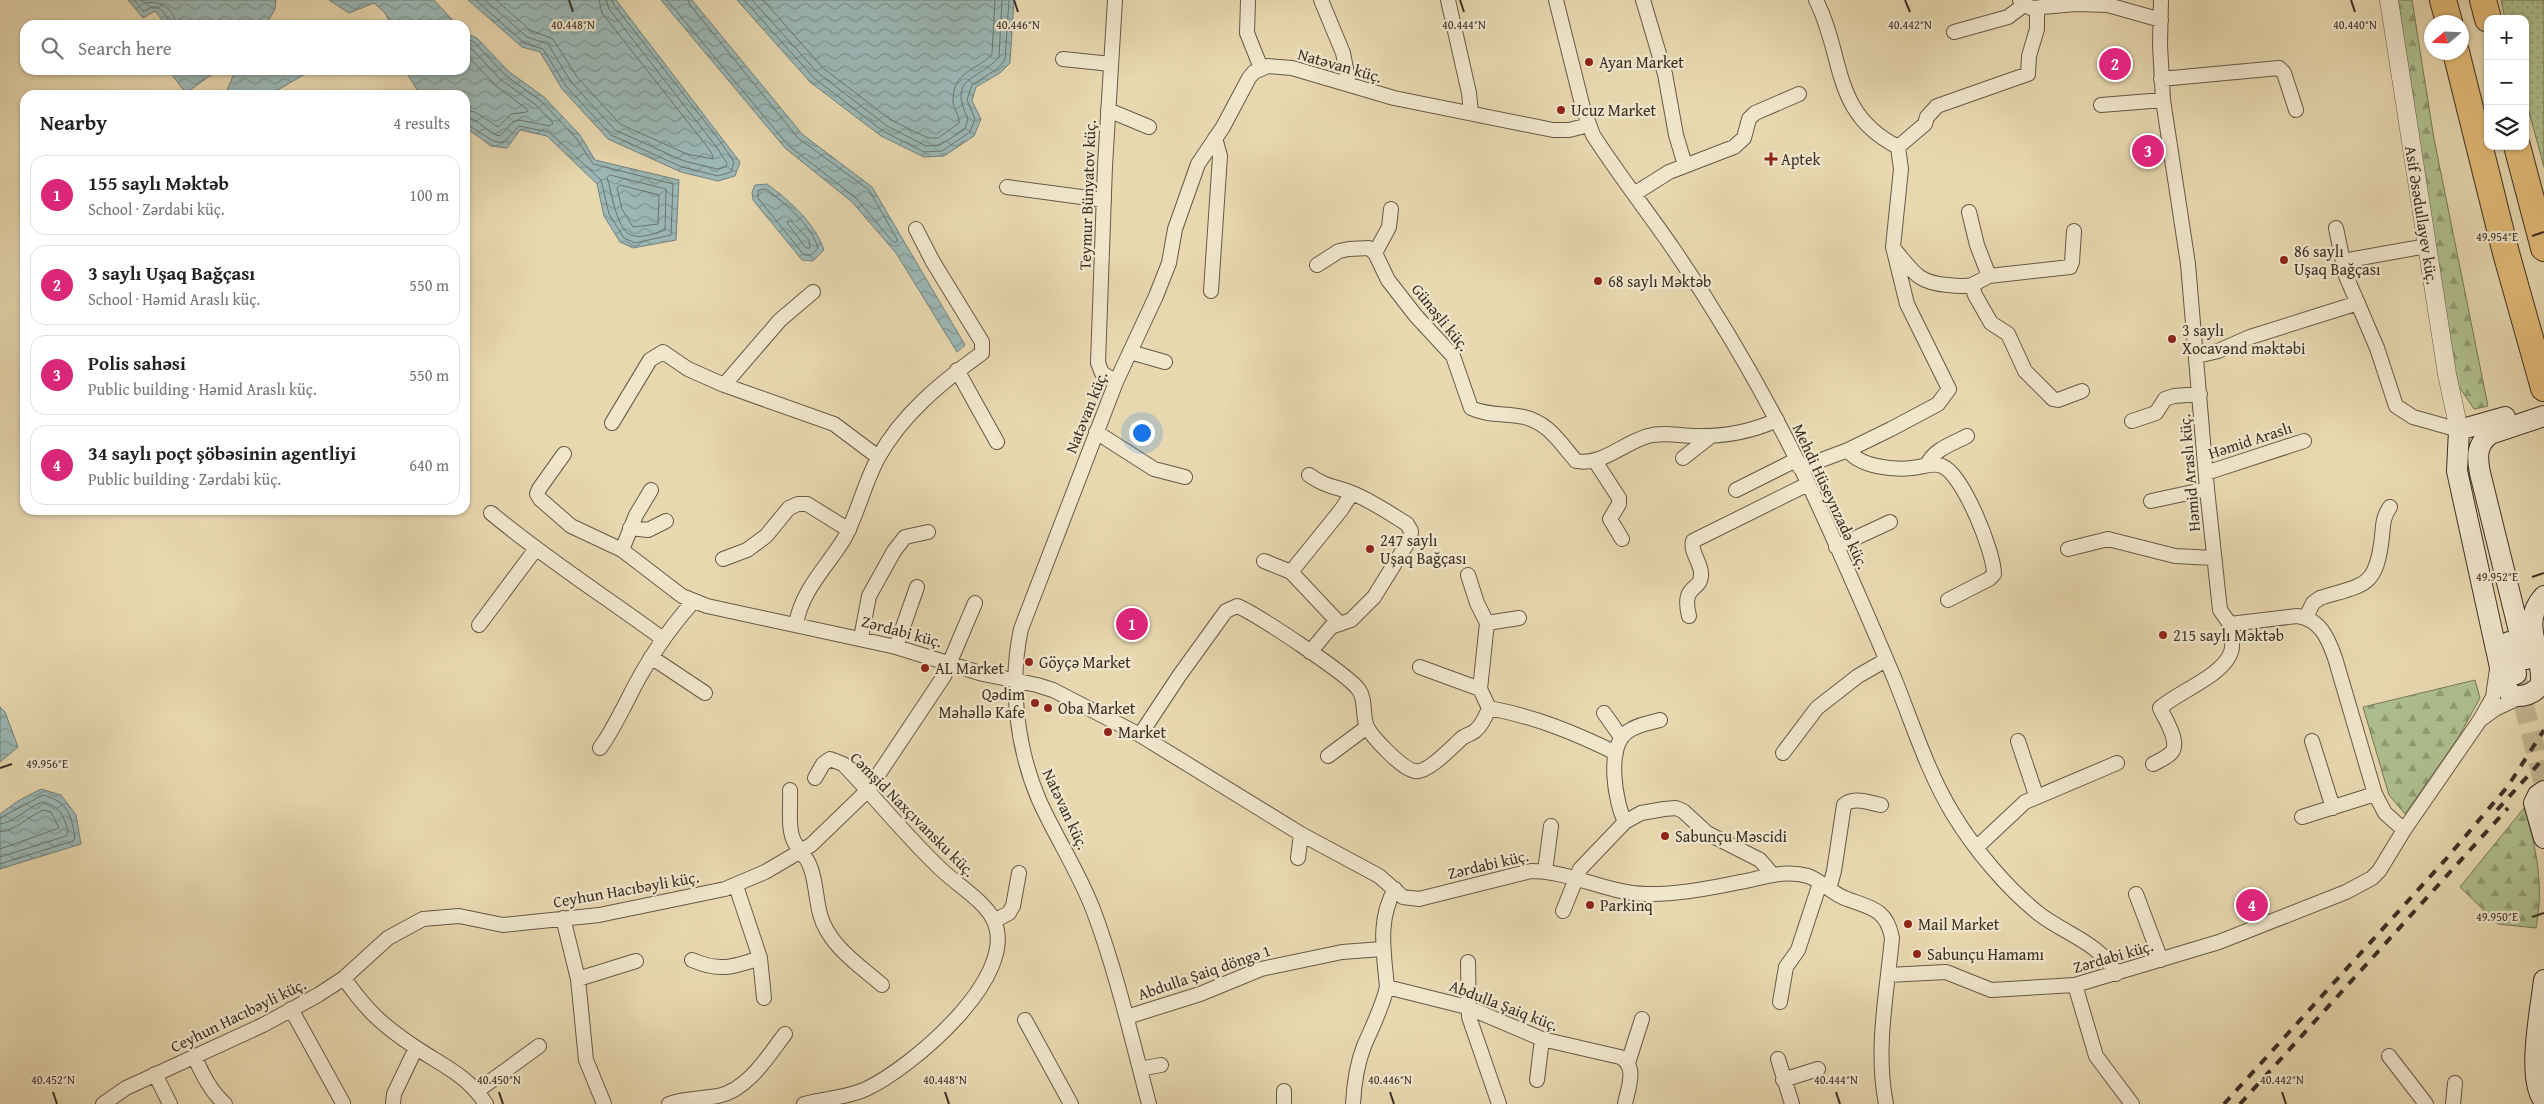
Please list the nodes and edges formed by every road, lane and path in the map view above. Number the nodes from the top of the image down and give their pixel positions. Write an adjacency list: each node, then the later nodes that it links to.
1 (1115, 0): 19 (street, Teymur Bünyatov küç.)
2 (1248, 0): 20 (street)
3 (1321, 0): 22 (street)
4 (1448, 0): 28 (street)
5 (1556, 0): 29 (street, Mehdi Hüseynzadə küç.)
6 (1643, 0): 34 (street)
7 (1816, 0): 32 (street)
8 (2161, 0): 15 (street, Həmid Araslı küç.)
9 (2389, 0): 43 (street, Asif Əsədullayev küç.)
10 (2443, 0): 13 (highway)
11 (2483, 0): 14 (highway)
12 (2027, 4): 15 (street); 16 (street); 32 (street)
13 (2446, 15)
14 (2487, 15)
15 (2161, 20): 21 (street, Həmid Araslı küç.)
16 (1954, 32)
17 (1063, 59): 19 (street)
18 (2458, 60): 60 (highway)
19 (1111, 64): 26 (street, Teymur Bünyatov küç.)
20 (1261, 68): 22 (street, Natəvan küç.); 31 (street, Natəvan küç.)
21 (2161, 79): 24 (street, Həmid Araslı küç.); 27 (street)
22 (1349, 84): 28 (street, Natəvan küç.)
23 (1800, 94): 34 (street)
24 (2163, 100): 25 (street); 55 (street, Həmid Araslı küç.)
25 (2101, 105)
26 (1108, 110): 30 (street); 37 (street, Teymur Bünyatov küç.)
27 (2296, 110)
28 (1471, 113): 29 (street, Natəvan küç.)
29 (1589, 125): 36 (street, Mehdi Hüseynzadə küç.)
30 (1149, 128)
31 (1215, 138): 51 (street); 54 (street, Natəvan küç.)
32 (1898, 148): 44 (street)
33 (2518, 150): 45 (highway)
34 (1685, 165): 36 (street)
35 (1007, 187): 37 (street)
36 (1634, 194): 65 (street, Mehdi Hüseynzadə küç.)
37 (1104, 200): 58 (street, Teymur Bünyatov küç.)
38 (1391, 210): 46 (street)
39 (1969, 212): 49 (street)
40 (2336, 228): 47 (street)
41 (916, 229): 57 (street)
42 (2074, 231): 49 (street)
43 (2427, 246): 47 (street); 68 (street, Asif Əsədullayev küç.)
44 (1893, 247): 50 (street); 74 (street)
45 (2544, 248)
46 (1375, 253): 48 (street); 78 (street, Günəşli küç.)
47 (2343, 261): 53 (street)
48 (1317, 265)
49 (1988, 276): 50 (street)
50 (1972, 285): 61 (street)
51 (1211, 291)
52 (813, 292): 59 (street)
53 (2358, 303): 55 (street); 68 (street)
54 (1130, 352): 56 (street); 58 (street, Natəvan küç.)
55 (2197, 356): 62 (street, Həmid Araslı küç.)
56 (1165, 362)
57 (957, 370): 73 (street); 76 (street)
58 (1116, 382): 69 (street, Natəvan küç.)
59 (724, 385): 67 (street); 76 (street)
60 (2544, 388)
61 (2082, 391)
62 (2200, 394): 66 (street); 81 (street, Həmid Araslı küç.)
63 (2544, 405): 68 (main road)
64 (2544, 416): 68 (main road)
65 (1777, 420): 70 (street); 79 (street, Mehdi Hüseynzadə küç.)
66 (2132, 421)
67 (612, 423)
68 (2459, 430): 126 (main road)
69 (1096, 432): 83 (street); 129 (street, Natəvan küç.)
70 (1710, 436): 77 (street); 78 (street)
71 (1966, 436): 80 (street)
72 (2304, 441): 81 (street, Həmid Araslı)
73 (997, 442)
74 (1848, 450): 79 (street); 80 (street)
75 (564, 454): 101 (street, Zərdabi küç.)
76 (878, 457): 95 (street)
77 (1683, 458)
78 (1595, 461): 97 (street)
79 (1798, 464): 84 (street, Mehdi Hüseynzadə küç.); 87 (street)
80 (1927, 465): 109 (street)
81 (2206, 473): 85 (street, Həmid Araslı küç.)
82 (1309, 476): 88 (street)
83 (1184, 477)
84 (1808, 484): 98 (street, Mehdi Hüseynzadə küç.); 112 (street)
85 (2207, 489): 89 (street); 102 (street, Həmid Araslı küç.)
86 (651, 490): 94 (street)
87 (1736, 490)
88 (1352, 493): 105 (street); 117 (street)
89 (2151, 501)
90 (2390, 507): 113 (street)
91 (491, 513): 100 (street)
92 (666, 521): 94 (street)
93 (1890, 522): 98 (street)
94 (630, 528): 101 (street)
95 (849, 530): 103 (street); 116 (street)
96 (928, 532): 120 (street)
97 (1622, 539)
98 (1836, 547): 125 (street, Mehdi Hüseynzadə küç.)
99 (2068, 549): 102 (street)
100 (535, 550): 119 (street); 121 (street)
101 (622, 550): 110 (street, Zərdabi küç.)
102 (2214, 558): 118 (street, Həmid Araslı küç.)
103 (723, 560)
104 (1264, 561): 105 (street)
105 (1291, 572): 117 (street)
106 (1468, 574): 115 (street)
107 (917, 587): 122 (street)
108 (2544, 596): 132 (main road)
109 (1948, 600)
110 (693, 602): 116 (street, Zərdabi küç.); 121 (street)
111 (975, 603): 127 (street, Ceyhun Hacıbəyli küç.)
112 (1689, 616)
113 (2306, 617): 118 (street); 152 (street)
114 (1519, 618): 115 (street)
115 (1487, 623): 130 (street)
116 (796, 624): 120 (street, Zərdabi küç.)
117 (1340, 624): 123 (street)
118 (2230, 624): 147 (street)
119 (479, 625)
120 (861, 638): 122 (street, Zərdabi küç.)
121 (663, 639): 124 (street)
122 (896, 646): 127 (street, Zərdabi küç.)
123 (1310, 652): 137 (street); 138 (street)
124 (652, 657): 131 (street); 142 (street)
125 (1886, 660): 144 (street); 162 (street, Mehdi Hüseynzadə küç.)
126 (2498, 660): 132 (main road); 136 (street, Zərdabi küç.)
127 (951, 663): 129 (street, Zərdabi küç.); 150 (street, Ceyhun Hacıbəyli küç.)
128 (1420, 668): 130 (street)
129 (1015, 680): 138 (street, Zərdabi küç.); 194 (street, Natəvan küç.)
130 (1480, 689): 133 (street)
131 (704, 693)
132 (2525, 695): 136 (street)
133 (1489, 708): 137 (street); 143 (street)
134 (1604, 713): 139 (street)
135 (1660, 720): 139 (street)
136 (2480, 720): 159 (street, Zərdabi küç.)
137 (1367, 727): 145 (street)
138 (1140, 735): 160 (street, Zərdabi küç.)
139 (1622, 737): 143 (street)
140 (2018, 741): 153 (street)
141 (2312, 741): 155 (street)
142 (600, 748)
143 (1616, 753): 157 (street)
144 (1783, 753)
145 (1328, 756)
146 (2117, 763): 153 (street)
147 (2154, 764)
148 (815, 778): 150 (street, Cəmşid Naxçıvansku küç.)
149 (790, 790): 163 (street)
150 (868, 790): 163 (street, Ceyhun Hacıbəyli küç.); 175 (street, Cəmşid Naxçıvansku küç.)
151 (2544, 791): 161 (main road)
152 (2375, 794): 155 (street); 159 (street)
153 (2036, 795): 162 (street)
154 (1881, 805): 170 (street)
155 (2333, 808): 156 (street)
156 (2302, 817)
157 (1625, 822): 167 (street); 168 (street)
158 (1551, 826): 165 (street)
159 (2404, 830): 179 (street, Zərdabi küç.)
160 (1301, 834): 164 (street); 171 (street, Zərdabi küç.)
161 (2544, 838)
162 (1977, 847): 182 (street, Mehdi Hüseynzadə küç.)
163 (802, 851): 169 (street, Ceyhun Hacıbəyli küç.); 187 (street)
164 (1298, 858)
165 (1545, 871): 168 (street, Zərdabi küç.); 171 (street, Zərdabi küç.)
166 (1018, 873): 175 (street)
167 (1772, 874): 168 (street, Zərdabi küç.); 170 (street, Zərdabi küç.)
168 (1576, 879): 173 (street)
169 (736, 886): 174 (street, Ceyhun Hacıbəyli küç.); 177 (street)
170 (1824, 886): 183 (street, Zərdabi küç.); 191 (street)
171 (1395, 889): 176 (street)
172 (2136, 894): 179 (street)
173 (1563, 911)
174 (563, 918): 184 (street, Ceyhun Hacıbəyli küç.); 185 (street)
175 (994, 921): 215 (street)
176 (1382, 948): 189 (street); 194 (street, Abdulla Şaiq döngə 1)
177 (760, 958): 178 (street); 190 (street)
178 (692, 960)
179 (2161, 960): 182 (street, Zərdabi küç.)
180 (636, 961): 185 (street)
181 (1468, 962): 192 (street)
182 (2116, 974): 188 (street, Zərdabi küç.)
183 (1888, 975): 188 (street, Zərdabi küç.); 232 (street)
184 (344, 978): 193 (street, Ceyhun Hacıbəyli küç.); 201 (street)
185 (578, 979): 223 (street)
186 (2544, 980): 207 (main road)
187 (882, 985)
188 (2075, 985): 233 (street)
189 (1387, 987): 192 (street, Abdulla Şaiq küç.); 228 (street)
190 (764, 998)
191 (1780, 1002)
192 (1467, 1007): 199 (street, Abdulla Şaiq küç.); 229 (street)
193 (291, 1008): 202 (street, Ceyhun Hacıbəyli küç.); 217 (street)
194 (1126, 1017): 208 (street, Natəvan küç.)
195 (1642, 1019): 205 (street)
196 (1025, 1020): 226 (street)
197 (786, 1034): 224 (street)
198 (2544, 1038): 207 (main road)
199 (1542, 1040): 205 (street, Abdulla Şaiq küç.); 211 (street)
200 (539, 1046): 214 (street)
201 (416, 1048): 214 (street); 221 (street)
202 (194, 1056): 210 (street, Ceyhun Hacıbəyli küç.); 220 (street)
203 (2389, 1056): 234 (street)
204 (1778, 1059): 212 (street)
205 (1628, 1064): 230 (street)
206 (1161, 1065): 208 (street)
207 (2536, 1066): 216 (main road); 236 (main road)
208 (1140, 1069): 227 (street, Natəvan küç.)
209 (1818, 1069): 212 (street)
210 (155, 1074): 218 (street, Ceyhun Hacıbəyli küç.); 219 (street)
211 (1537, 1080)
212 (1783, 1080): 231 (street)
213 (2455, 1084): 235 (street)
214 (477, 1091): 222 (street)
215 (848, 1100): 225 (street)
216 (2544, 1101)
217 (343, 1103)
218 (103, 1104)
219 (170, 1104)
220 (225, 1104)
221 (393, 1104)
222 (486, 1104)
223 (604, 1104)
224 (669, 1104)
225 (804, 1104)
226 (1071, 1104)
227 (1149, 1104)
228 (1353, 1104)
229 (1499, 1104)
230 (1625, 1104)
231 (1792, 1104)
232 (1886, 1104)
233 (2132, 1104)
234 (2426, 1104)
235 (2453, 1104)
236 (2530, 1104)

